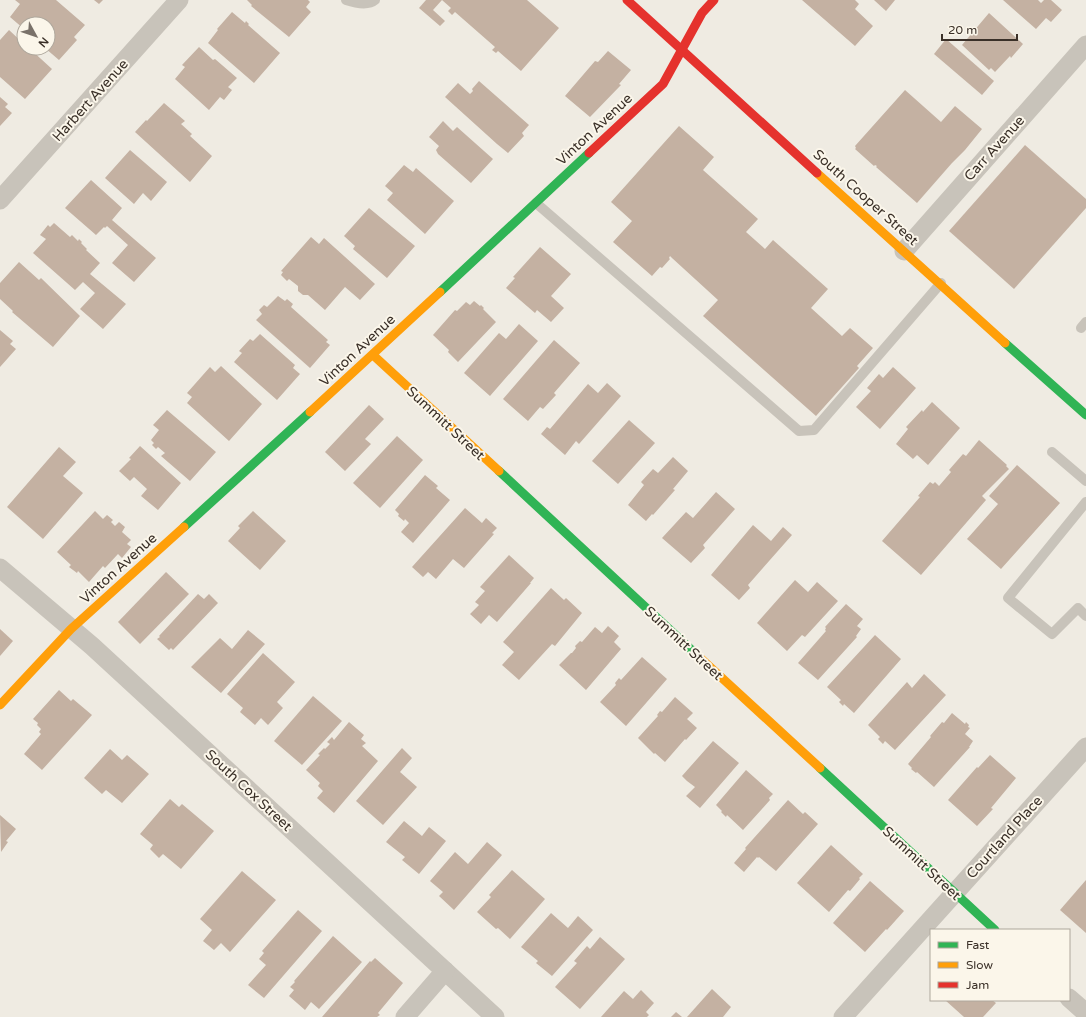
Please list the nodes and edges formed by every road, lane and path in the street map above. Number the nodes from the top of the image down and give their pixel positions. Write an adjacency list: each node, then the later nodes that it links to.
1 (179, 0): 8 (street, Harbert Avenue)
2 (346, 0): 3 (lane)
3 (375, 0)
4 (627, 0): 7 (street, South Cooper Street)
5 (714, 0): 7 (street, Vinton Avenue)
6 (1086, 45): 10 (street, Carr Avenue)
7 (682, 50): 9 (street, Vinton Avenue); 10 (street, South Cooper Street)
8 (0, 200)
9 (536, 203): 11 (lane); 12 (street, Vinton Avenue)
10 (904, 251): 11 (street, South Cooper Street)
11 (941, 283): 13 (street, South Cooper Street)
12 (373, 356): 21 (street, Vinton Avenue); 24 (street, Summitt Street)
13 (1063, 396): 14 (street); 15 (street, South Cooper Street)
14 (1078, 398)
15 (1086, 415)
16 (1052, 452): 17 (lane)
17 (1086, 481)
18 (1086, 502): 20 (lane)
19 (0, 568): 21 (street, South Cox Street)
20 (1086, 616)
21 (71, 629): 22 (street, Vinton Avenue); 26 (street, South Cox Street)
22 (0, 705)
23 (1086, 747): 24 (street, Courtland Place)
24 (954, 892): 25 (street, Summitt Street); 31 (street, Courtland Place)
25 (994, 929)
26 (445, 971): 29 (street); 30 (street, South Cox Street)
27 (1070, 999): 28 (street)
28 (1086, 1013)
29 (405, 1017)
30 (495, 1017)
31 (844, 1017)

